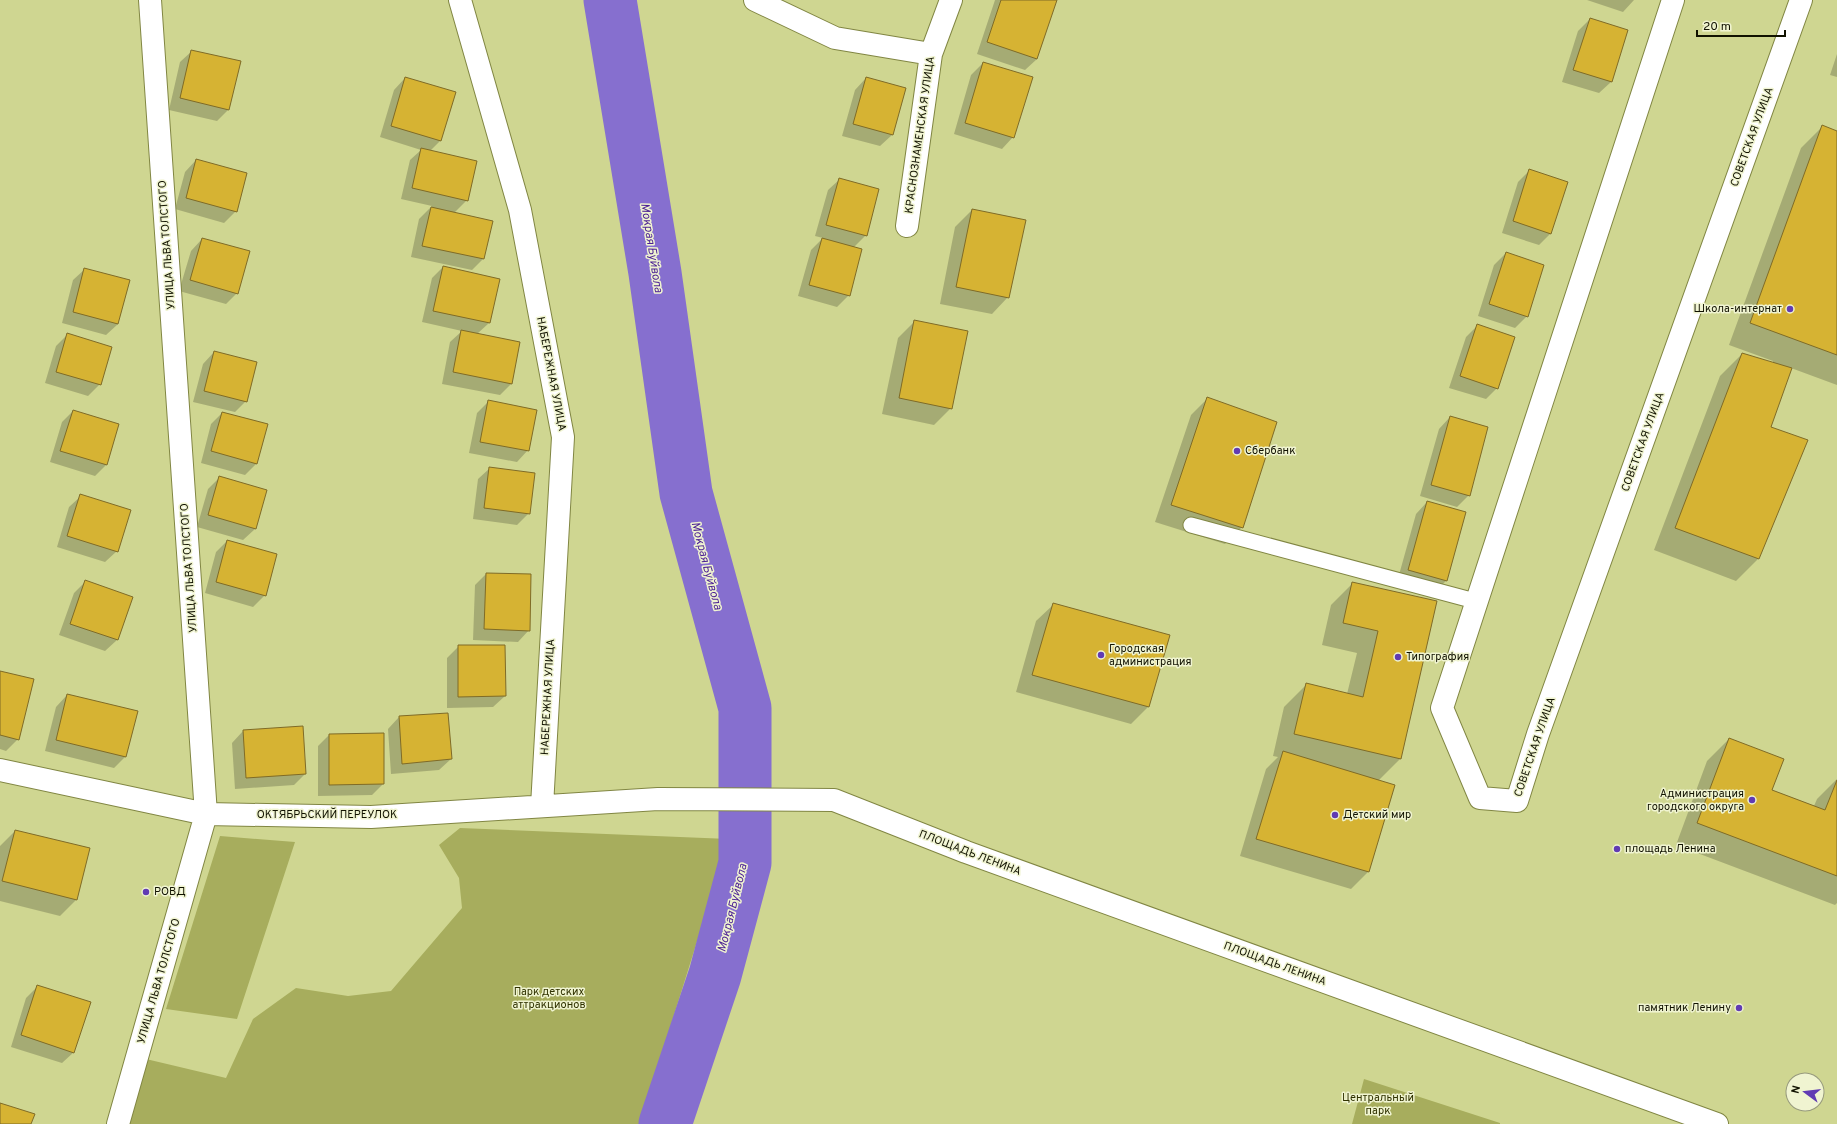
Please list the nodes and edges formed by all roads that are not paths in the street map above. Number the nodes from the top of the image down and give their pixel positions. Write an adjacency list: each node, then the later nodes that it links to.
1 (150, 0): 14 (street, УЛИЦА ЛЬВА ТОЛСТОГО)
2 (460, 0): 13 (street, НАБЕРЕЖНАЯ УЛИЦА)
3 (755, 0): 7 (street)
4 (951, 0): 7 (street, КРАСНОЗНАМЕНСКАЯ УЛИЦА)
5 (1673, 0): 10 (street, СОВЕТСКАЯ УЛИЦА)
6 (1801, 0): 10 (street, СОВЕТСКАЯ УЛИЦА)
7 (931, 54): 8 (street, КРАСНОЗНАМЕНСКАЯ УЛИЦА)
8 (907, 226)
9 (1191, 525): 10 (lane)
10 (1475, 601)
11 (0, 770): 14 (street, ОКТЯБРЬСКИЙ ПЕРЕУЛОК)
12 (834, 800): 13 (street, ОКТЯБРЬСКИЙ ПЕРЕУЛОК); 16 (street, ПЛОЩАДЬ ЛЕНИНА)
13 (542, 806): 14 (street, ОКТЯБРЬСКИЙ ПЕРЕУЛОК)
14 (206, 814): 15 (street, УЛИЦА ЛЬВА ТОЛСТОГО)
15 (118, 1124)
16 (1717, 1124)

